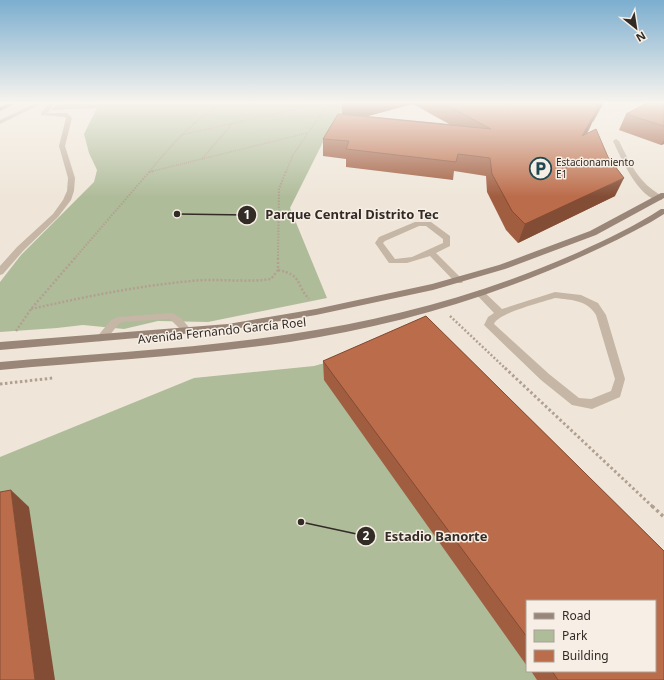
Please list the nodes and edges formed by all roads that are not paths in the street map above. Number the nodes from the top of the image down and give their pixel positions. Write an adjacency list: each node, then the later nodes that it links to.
1 (63, 134): 6 (lane)
2 (616, 141): 3 (lane)
3 (662, 196): 7 (street, Avenida Fernando García Roel)
4 (664, 211): 8 (street, Avenida Fernando García Roel)
5 (431, 253): 5 (lane); 7 (lane)
6 (0, 272)
7 (458, 281): 10 (street, Avenida Fernando García Roel)
8 (480, 293): 9 (lane); 13 (street, Avenida Fernando García Roel)
9 (500, 313): 9 (lane)
10 (187, 331): 11 (street, Avenida Fernando García Roel); 11 (lane)
11 (101, 338): 12 (street, Avenida Fernando García Roel)
12 (0, 346)
13 (0, 366)

